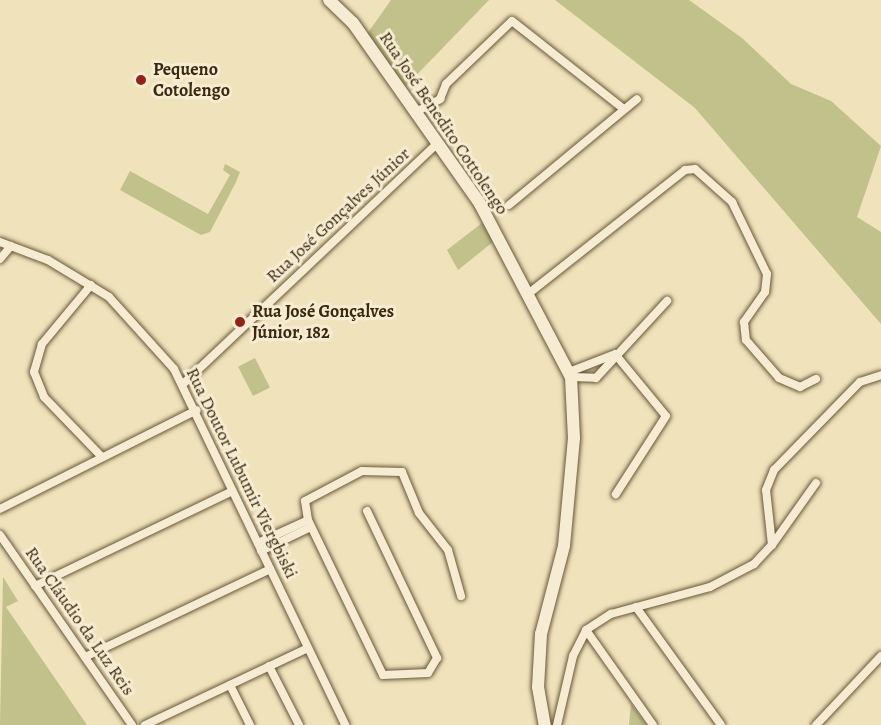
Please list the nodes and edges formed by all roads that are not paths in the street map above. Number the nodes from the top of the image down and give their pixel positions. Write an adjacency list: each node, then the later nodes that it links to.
1 (329, 0): 4 (main road, Rua José Benedito Cottolengo)
2 (637, 99): 3 (street)
3 (624, 110): 4 (street); 6 (street)
4 (414, 113): 5 (main road, Rua José Benedito Cottolengo)
5 (436, 144): 11 (main road, Rua José Benedito Cottolengo); 17 (street, Rua José Gonçalves Júnior)
6 (509, 206)
7 (0, 242): 8 (street, Rua Doutor Lubumir Viergbiski)
8 (11, 246): 9 (street); 10 (street, Rua Doutor Lubumir Viergbiski)
9 (0, 259)
10 (91, 285): 17 (street, Rua Doutor Lubumir Viergbiski); 19 (street)
11 (528, 294): 14 (main road, Rua José Benedito Cottolengo); 16 (street)
12 (667, 301): 13 (street)
13 (615, 354): 14 (street); 22 (street)
14 (570, 374): 44 (main road, Rua José Benedito Cottolengo)
15 (881, 375): 27 (street)
16 (816, 379)
17 (183, 384): 18 (street, Rua Doutor Lubumir Viergbiski)
18 (197, 410): 19 (street); 21 (street, Rua Doutor Lubumir Viergbiski)
19 (101, 456): 23 (street)
20 (816, 483): 27 (street)
21 (232, 491): 28 (street, Rua Doutor Lubumir Viergbiski); 30 (street)
22 (616, 494)
23 (0, 508)
24 (367, 511): 25 (street)
25 (310, 524): 28 (street); 31 (street)
26 (0, 535): 30 (street, Rua Cláudio da Luz Reis)
27 (772, 545): 32 (street)
28 (259, 547): 29 (street, Rua Doutor Lubumir Viergbiski)
29 (270, 569): 34 (street, Rua Doutor Lubumir Viergbiski); 36 (street)
30 (35, 586): 36 (street, Rua Cláudio da Luz Reis)
31 (461, 596)
32 (636, 607): 33 (street); 47 (street)
33 (586, 630): 45 (street); 46 (street)
34 (308, 648): 37 (street); 43 (street, Rua Doutor Lubumir Viergbiski)
35 (881, 656): 48 (street)
36 (85, 657): 39 (street, Rua Cláudio da Luz Reis)
37 (269, 666): 38 (street); 42 (street)
38 (230, 685): 40 (street); 41 (street)
39 (132, 725)
40 (145, 725)
41 (250, 725)
42 (299, 725)
43 (345, 725)
44 (546, 725)
45 (557, 725)
46 (653, 725)
47 (721, 725)
48 (816, 725)

